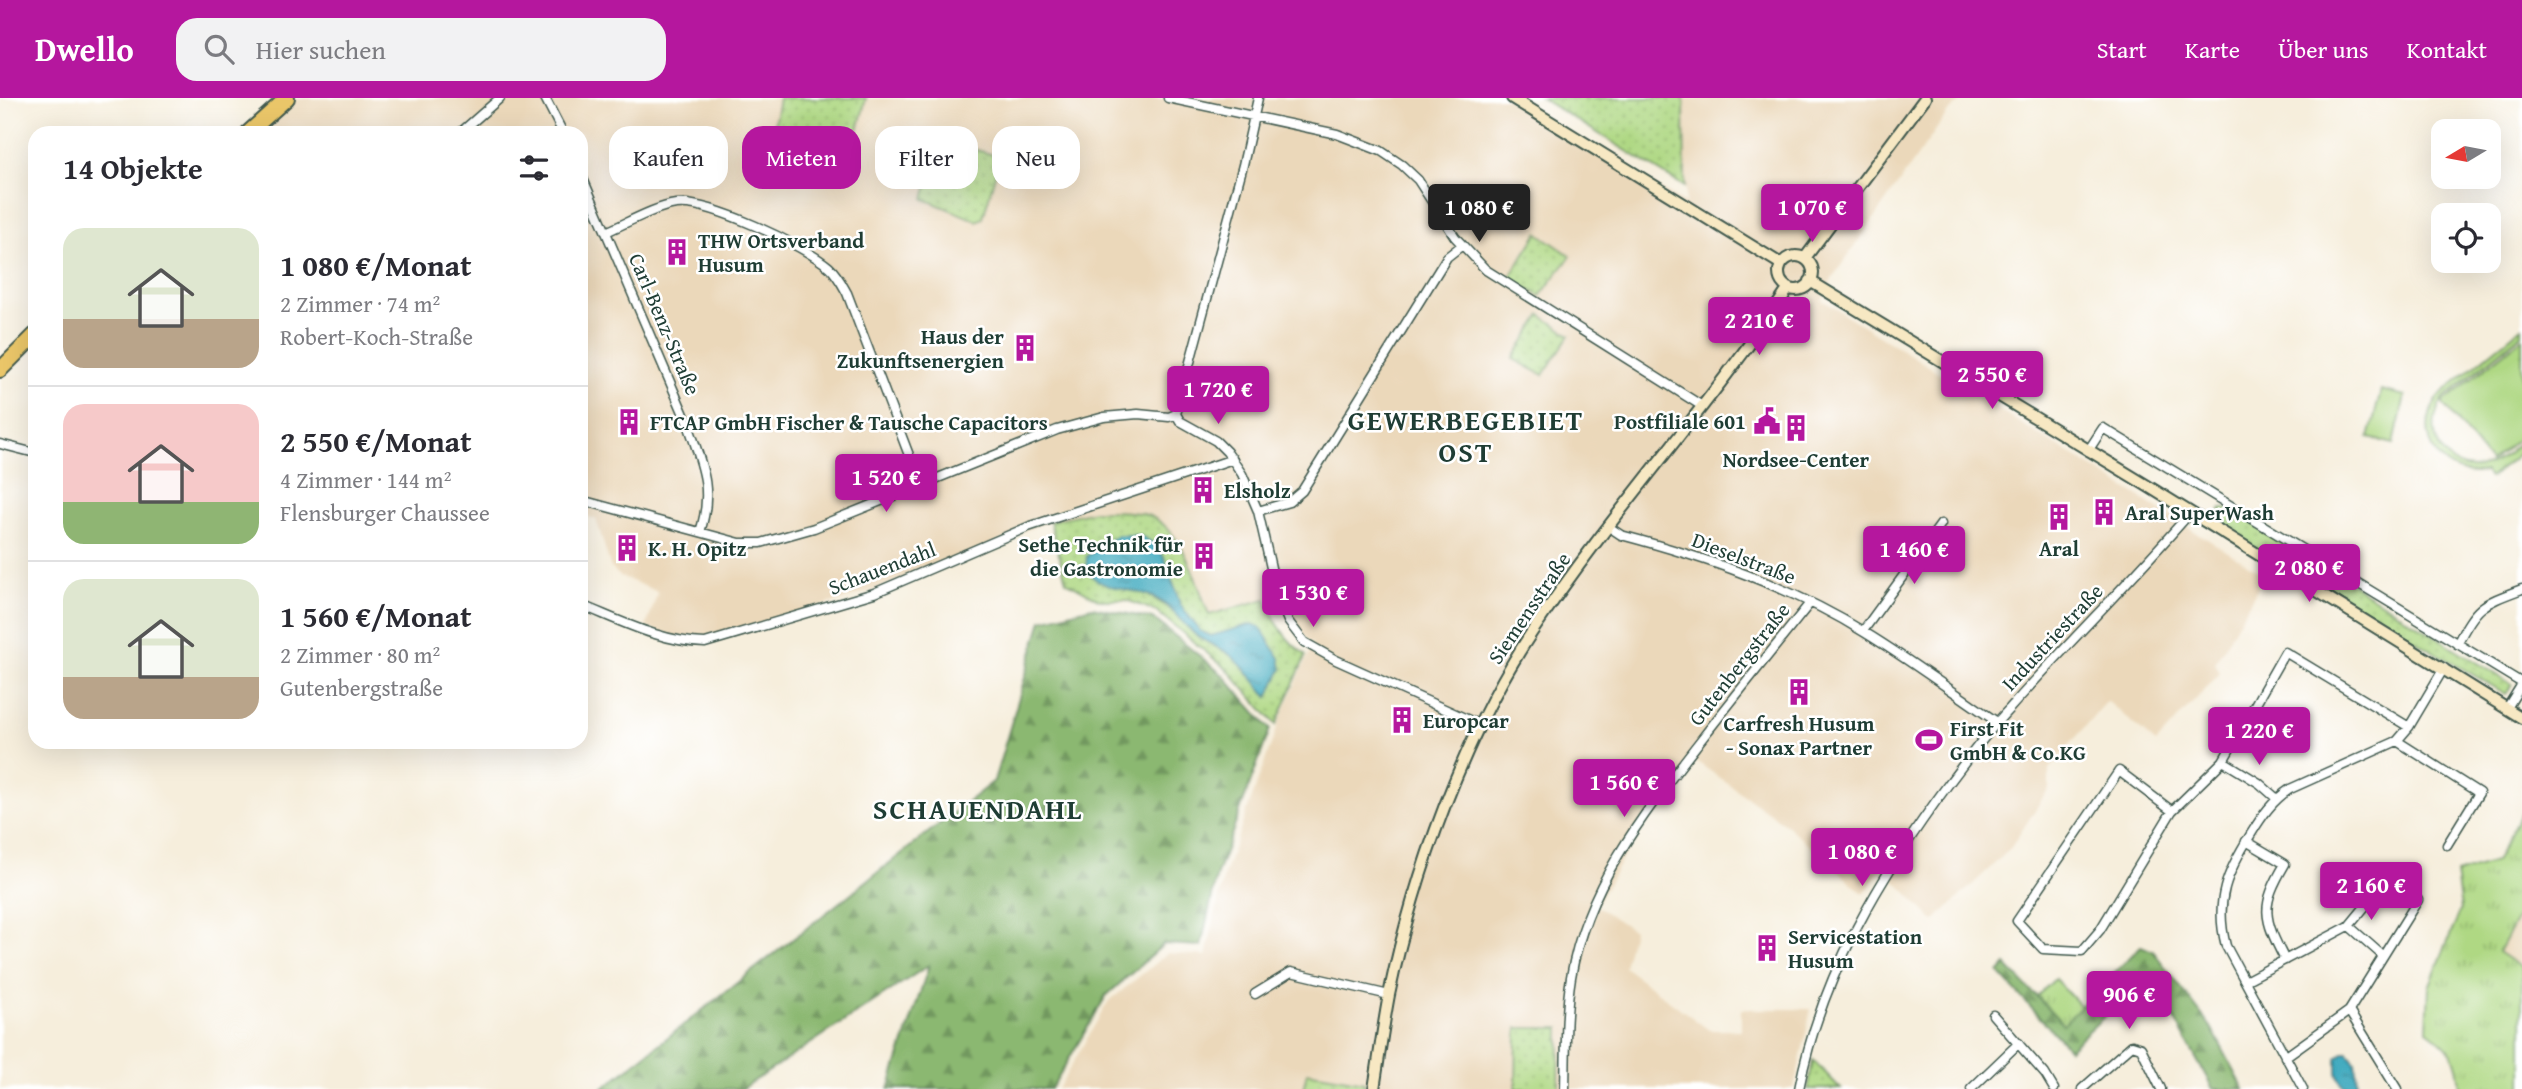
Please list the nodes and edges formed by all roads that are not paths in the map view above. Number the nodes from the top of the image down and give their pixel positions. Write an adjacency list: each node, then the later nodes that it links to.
1 (287, 98): 9 (highway)
2 (500, 98): 10 (street)
3 (544, 98): 11 (street)
4 (1168, 98): 8 (street)
5 (1258, 98): 8 (street)
6 (1512, 98): 16 (main road)
7 (1925, 98): 15 (main road)
8 (1255, 116): 14 (street); 22 (street)
9 (256, 126)
10 (468, 126)
11 (559, 126)
12 (588, 190): 13 (street, Carl-Benz-Straße)
13 (606, 232): 27 (street); 33 (street, Carl-Benz-Straße)
14 (1461, 246): 21 (street); 29 (street)
15 (1805, 258): 16 (main road); 17 (main road)
16 (1781, 264): 18 (main road)
17 (1810, 281): 18 (main road); 25 (main road)
18 (1789, 288): 21 (main road, Siemensstraße)
19 (28, 342): 20 (highway)
20 (0, 370)
21 (1702, 406): 32 (main road, Siemensstraße)
22 (1176, 414): 26 (street); 27 (street)
23 (0, 443): 24 (street)
24 (28, 451)
25 (2088, 452): 30 (main road); 38 (street)
26 (1233, 459): 29 (street); 36 (street, Schauendahl)
27 (920, 484): 33 (street)
28 (588, 502): 33 (street)
29 (1258, 511): 44 (street)
30 (2190, 513): 39 (main road); 43 (street, Industriestraße)
31 (1941, 524): 37 (street)
32 (1609, 527): 35 (street, Dieselstraße); 44 (main road, Siemensstraße)
33 (700, 532)
34 (2522, 589): 38 (street)
35 (1810, 603): 37 (street, Dieselstraße); 65 (street, Gutenbergstraße)
36 (588, 608)
37 (1863, 631): 43 (street, Dieselstraße)
38 (2457, 644): 40 (street)
39 (2444, 668): 41 (main road); 45 (street)
40 (2522, 684): 41 (street)
41 (2507, 708): 42 (main road)
42 (2522, 718)
43 (1997, 722): 66 (street, Industriestraße)
44 (1480, 725): 59 (main road, Siemensstraße)
45 (2409, 727): 46 (street); 47 (street)
46 (2397, 741): 48 (street); 51 (street)
47 (2223, 761): 48 (street); 49 (street)
48 (2276, 798): 50 (street)
49 (2172, 811): 49 (street)
50 (2246, 841): 56 (street); 57 (street)
51 (2446, 845)
52 (2382, 886): 54 (street)
53 (2418, 900): 55 (street)
54 (2349, 926): 55 (street); 56 (street)
55 (2383, 956): 60 (street)
56 (2285, 960): 57 (street)
57 (2245, 981): 63 (street)
58 (1255, 994): 59 (street)
59 (1389, 995): 64 (main road, Siemensstraße)
60 (2349, 1011): 63 (street); 72 (street)
61 (1993, 1015): 62 (street)
62 (2019, 1043): 67 (street); 68 (street)
63 (2285, 1057): 71 (street)
64 (1374, 1089)
65 (1565, 1089)
66 (1799, 1089)
67 (1971, 1089)
68 (2054, 1089)
69 (2082, 1089): 70 (street)
70 (2161, 1089)
71 (2303, 1089)
72 (2396, 1089)

